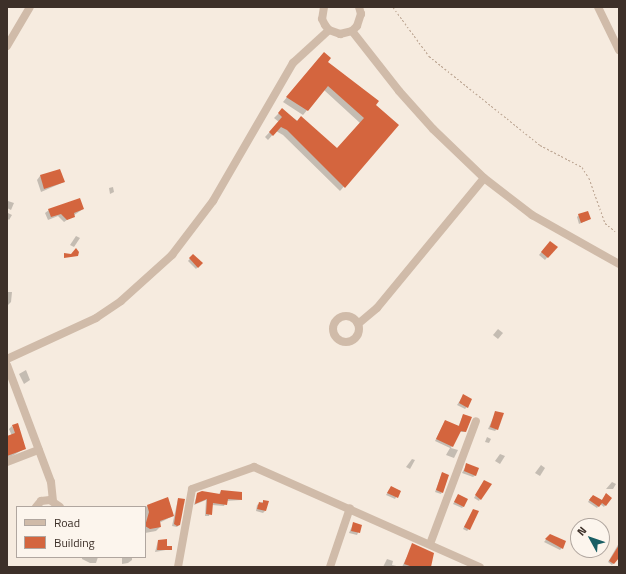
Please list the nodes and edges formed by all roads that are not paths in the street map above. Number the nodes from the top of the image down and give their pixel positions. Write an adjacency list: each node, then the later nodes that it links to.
1 (30, 7): 7 (street)
2 (324, 7): 5 (street)
3 (359, 7): 6 (street)
4 (598, 7): 8 (street)
5 (329, 30): 6 (street); 12 (street)
6 (352, 31): 9 (street)
7 (7, 46)
8 (619, 50)
9 (484, 178): 10 (street); 11 (street)
10 (619, 264)
11 (358, 324)
12 (7, 359)
13 (7, 365): 15 (street)
14 (476, 421): 21 (street)
15 (39, 450): 16 (street); 17 (street)
16 (7, 462)
17 (53, 500): 18 (street); 19 (street)
18 (37, 506)
19 (59, 506)
20 (350, 508): 21 (street); 22 (street); 23 (street)
21 (430, 544): 24 (street)
22 (178, 567)
23 (330, 567)
24 (480, 567)

